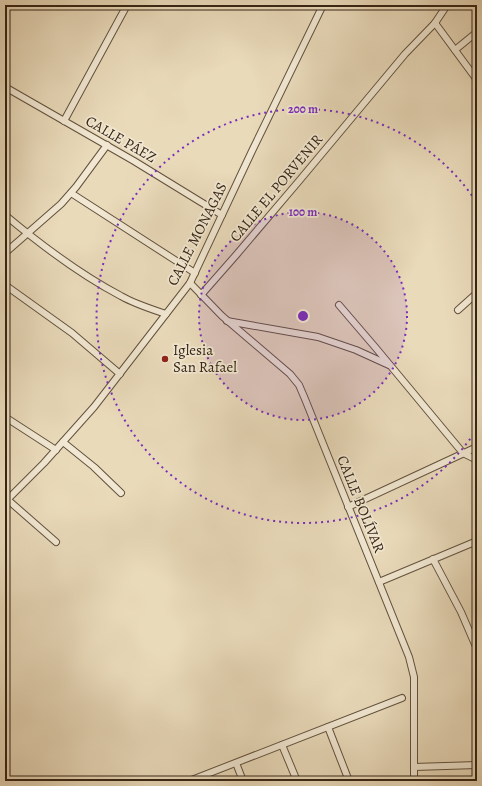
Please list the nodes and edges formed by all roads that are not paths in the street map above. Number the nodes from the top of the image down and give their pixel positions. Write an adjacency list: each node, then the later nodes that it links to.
1 (127, 5): 9 (street)
2 (323, 5): 13 (street, CALLE MONAGAS)
3 (447, 5): 4 (street, CALLE EL PORVENIR)
4 (435, 23): 6 (street); 20 (street, CALLE EL PORVENIR)
5 (477, 32): 6 (street)
6 (455, 50): 7 (street)
7 (477, 80)
8 (5, 87): 9 (street, CALLE PÁEZ)
9 (64, 121): 10 (street, CALLE PÁEZ)
10 (107, 146): 11 (street); 13 (street, CALLE PÁEZ)
11 (71, 193): 14 (street); 16 (street)
12 (5, 215): 14 (street)
13 (222, 215): 16 (street, CALLE MONAGAS)
14 (27, 234): 15 (street); 23 (street)
15 (5, 253)
16 (195, 273): 17 (street, CALLE MONAGAS)
17 (190, 283): 20 (street, CALLE BOLÍVAR); 23 (street, CALLE MONAGAS)
18 (5, 285): 26 (street)
19 (477, 293): 22 (street)
20 (201, 295): 24 (street, CALLE BOLÍVAR)
21 (339, 305): 25 (street)
22 (458, 310)
23 (166, 314): 26 (street, CALLE MONAGAS)
24 (227, 320): 25 (street); 35 (street, CALLE BOLÍVAR)
25 (390, 366): 31 (street)
26 (120, 374): 28 (street, CALLE MONAGAS)
27 (5, 417): 30 (street)
28 (63, 442): 30 (street, CALLE MONAGAS); 33 (street)
29 (477, 447): 31 (street)
30 (56, 450): 34 (street, CALLE MONAGAS)
31 (463, 454): 32 (street); 35 (street)
32 (477, 460)
33 (121, 493)
34 (6, 501): 37 (street)
35 (348, 507): 39 (street, CALLE BOLÍVAR)
36 (477, 541): 38 (street)
37 (56, 542)
38 (434, 559): 39 (street); 40 (street)
39 (379, 582): 46 (street, CALLE BOLÍVAR)
40 (477, 649)
41 (402, 698): 42 (street)
42 (328, 727): 43 (street); 50 (street)
43 (282, 745): 44 (street); 49 (street)
44 (236, 763): 47 (street); 48 (street)
45 (477, 765): 46 (street)
46 (414, 767): 51 (street, CALLE BOLÍVAR)
47 (190, 781)
48 (243, 781)
49 (297, 781)
50 (349, 781)
51 (414, 781)

